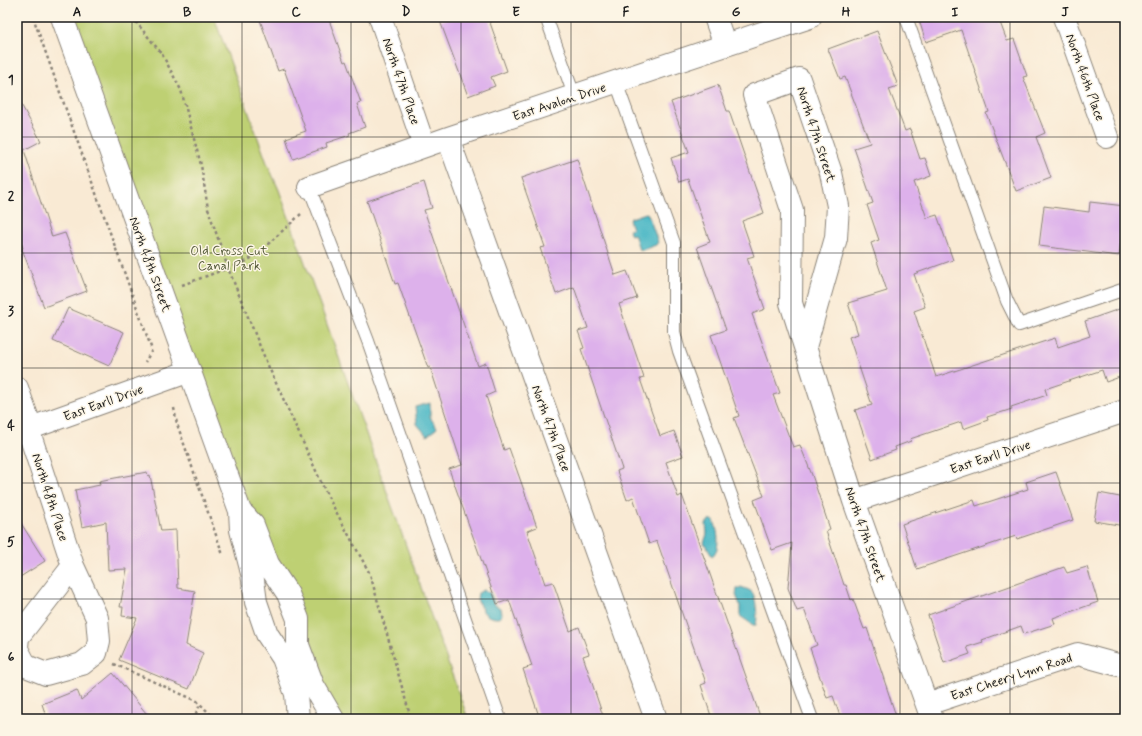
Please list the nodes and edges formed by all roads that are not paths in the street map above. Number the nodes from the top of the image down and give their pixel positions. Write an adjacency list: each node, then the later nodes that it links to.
1 (62, 17): 17 (street, North 48th Street)
2 (380, 17): 13 (street, North 47th Place)
3 (546, 17): 10 (lane)
4 (715, 17): 8 (street)
5 (810, 17): 8 (street, East Avalon Drive)
6 (906, 17): 15 (lane)
7 (1064, 17): 11 (street, North 46th Place)
8 (725, 45): 9 (street, East Avalon Drive)
9 (616, 82): 10 (street, East Avalon Drive); 31 (lane)
10 (574, 95): 12 (street, East Avalon Drive)
11 (1107, 137)
12 (448, 138): 13 (street, East Avalon Drive); 30 (street, North 47th Place)
13 (424, 146): 14 (street, East Avalon Drive)
14 (312, 194): 29 (lane)
15 (1125, 289)
16 (805, 347): 16 (street, North 47th Street); 21 (street, North 47th Street)
17 (190, 371): 20 (street, East Earll Drive); 22 (street, North 48th Street)
18 (17, 388): 20 (street, North 48th Place)
19 (1125, 411): 21 (street, East Earll Drive)
20 (25, 430): 23 (street, North 48th Place)
21 (854, 501): 26 (street, North 47th Street)
22 (240, 511): 27 (street, North 48th Street); 28 (street, North 48th Street)
23 (73, 566): 24 (street); 24 (street, North 48th Place)
24 (17, 648)
25 (1118, 665): 26 (street, East Cheery Lynn Road)
26 (930, 711)
27 (298, 719)
28 (333, 719)
29 (500, 719)
30 (656, 719)
31 (812, 719)

